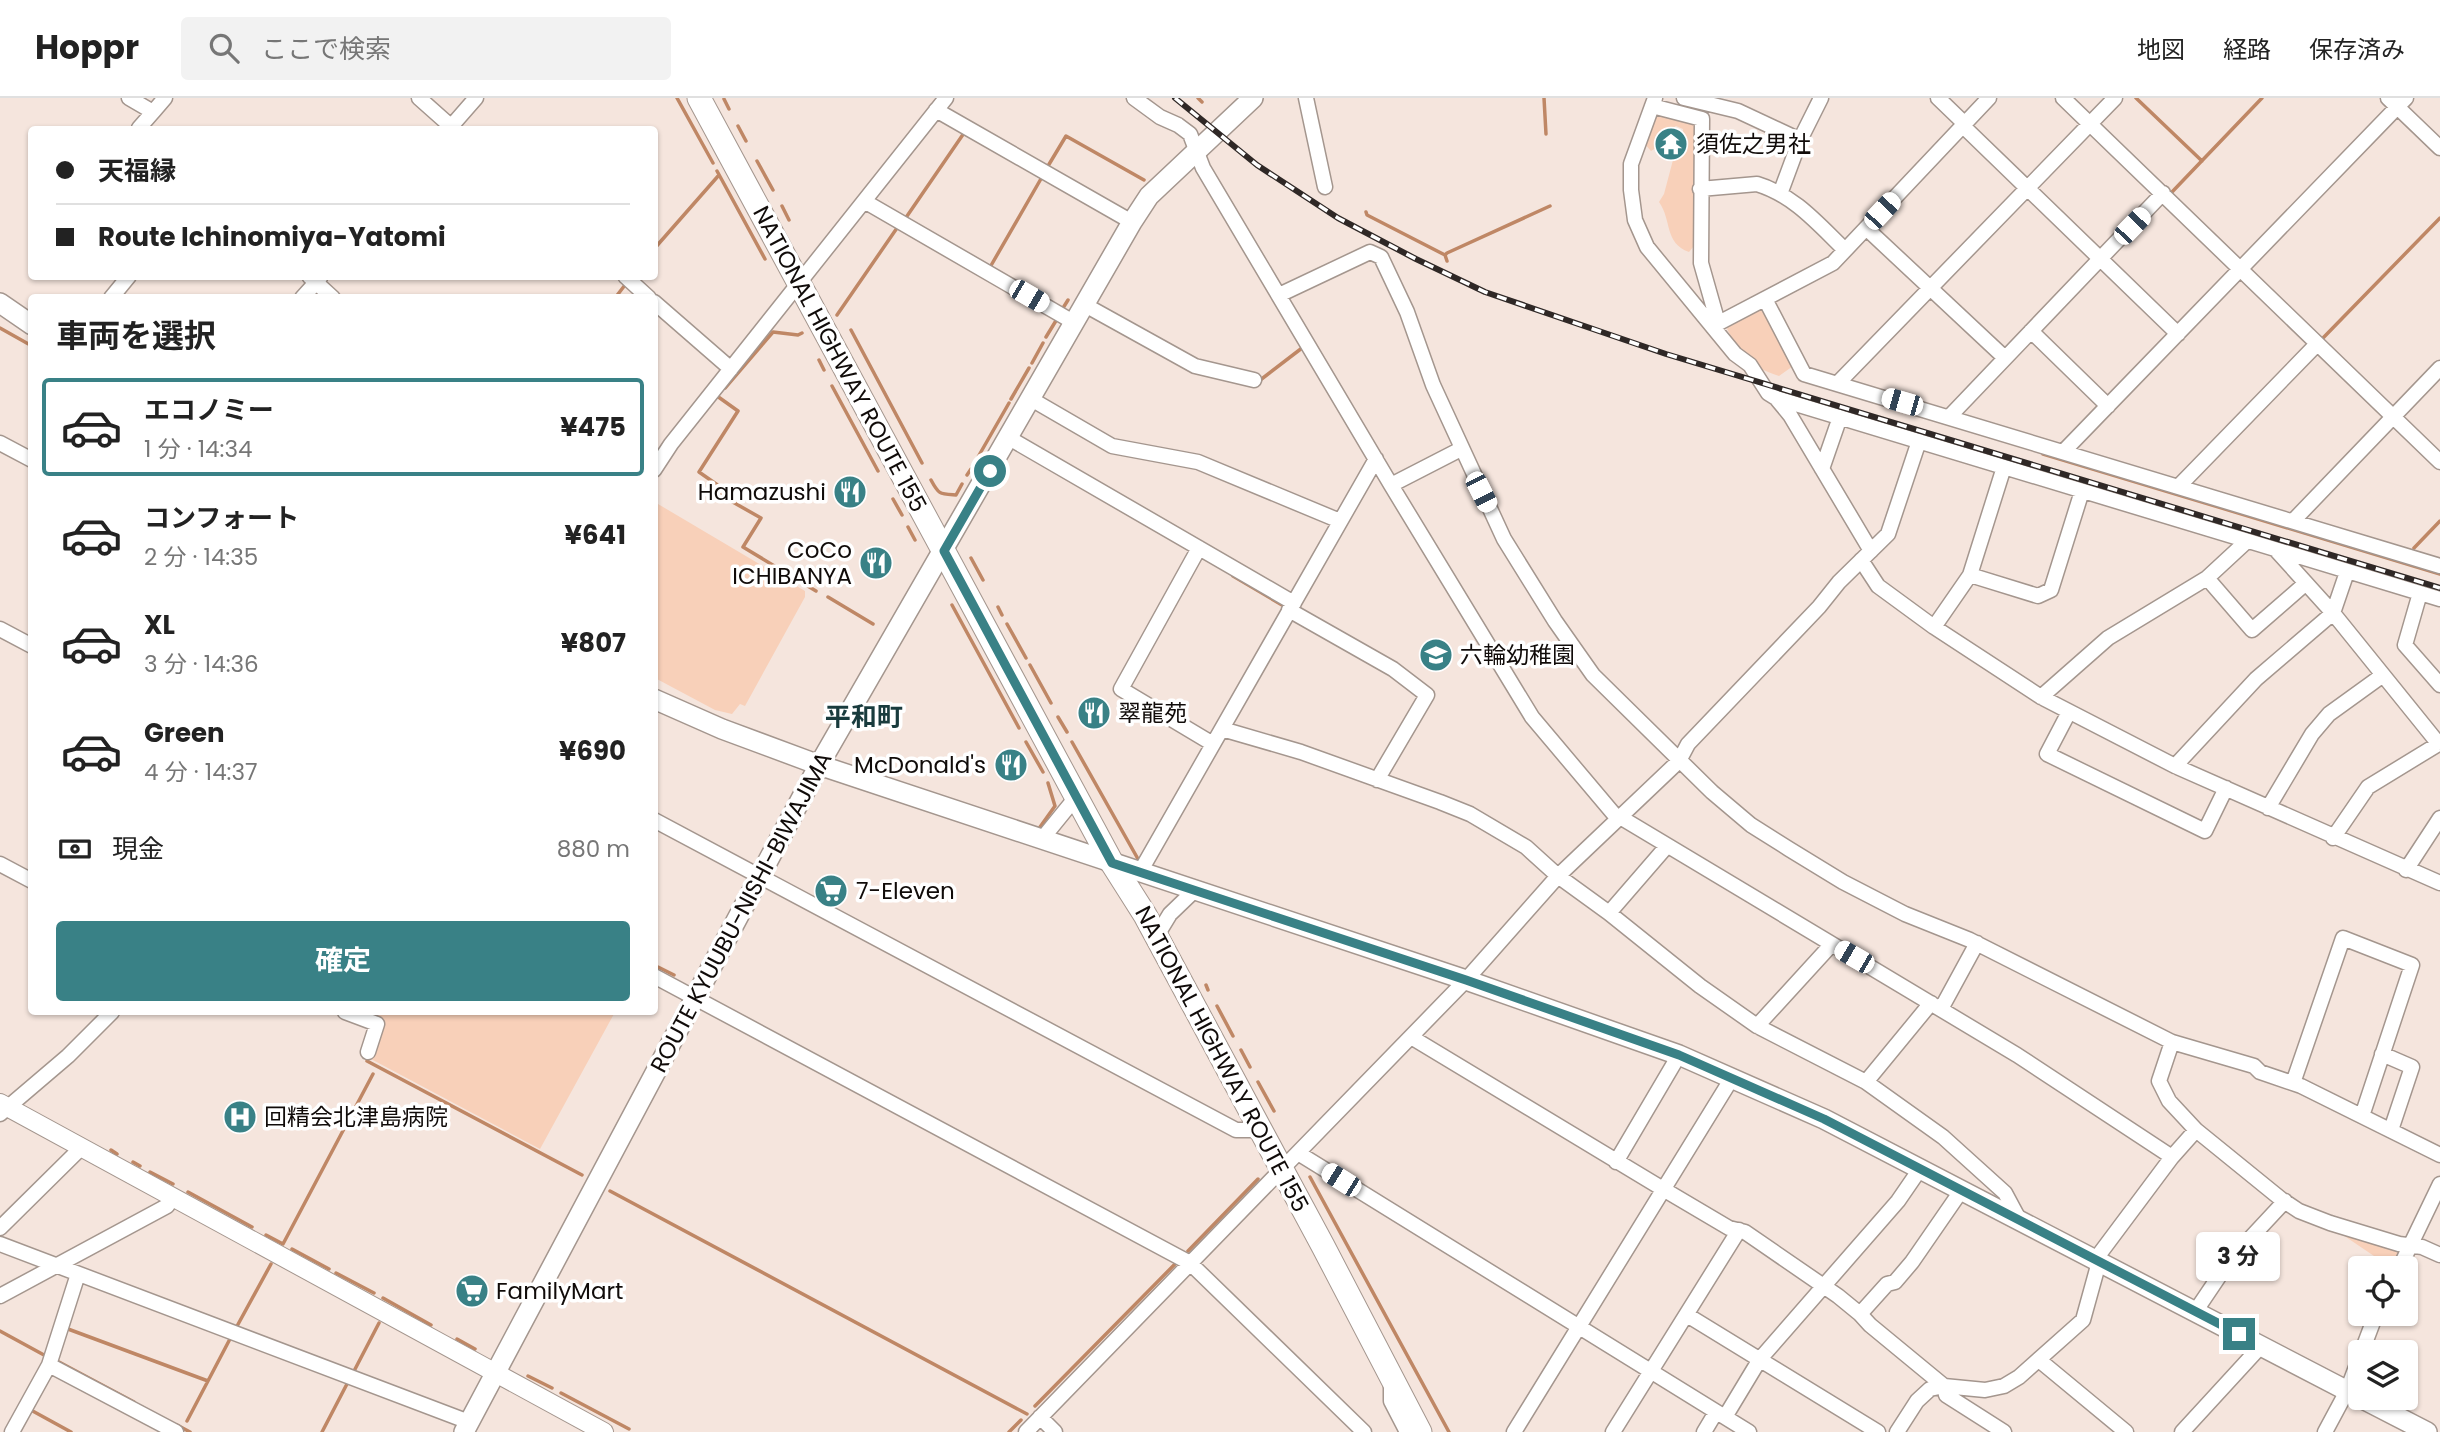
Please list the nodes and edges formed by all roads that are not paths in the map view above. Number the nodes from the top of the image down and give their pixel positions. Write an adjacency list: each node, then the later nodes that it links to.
1 (129, 98): 18 (street)
2 (165, 98): 18 (street)
3 (419, 98): 22 (street)
4 (476, 98): 23 (street)
5 (699, 98): 41 (highway, NATIONAL HIGHWAY ROUTE 155)
6 (1134, 98): 26 (street)
7 (1252, 98): 26 (main road, ROUTE KYUUBU-NISHI-BIWAJIMA)
8 (1306, 98): 27 (street)
9 (1684, 98): 24 (street)
10 (1821, 98): 24 (street)
11 (1938, 98): 20 (street)
12 (1989, 98): 20 (street)
13 (2063, 98): 19 (street)
14 (2115, 98): 19 (street)
15 (2397, 101): 25 (street); 37 (street)
16 (1653, 102): 28 (street); 53 (street)
17 (941, 104): 32 (street); 33 (street)
18 (153, 112): 21 (street)
19 (2091, 123): 29 (street); 30 (street)
20 (1964, 125): 29 (street); 34 (street)
21 (141, 126)
22 (450, 126)
23 (454, 126)
24 (1800, 140): 31 (street)
25 (2440, 148)
26 (1195, 151): 33 (main road, ROUTE KYUUBU-NISHI-BIWAJIMA); 46 (street)
27 (1325, 187)
28 (1700, 189): 31 (street); 53 (street)
29 (2027, 189): 36 (street); 42 (street)
30 (2163, 193): 36 (street); 37 (street)
31 (1780, 194): 35 (street)
32 (864, 201): 41 (street); 52 (street)
33 (1132, 222): 50 (main road, ROUTE KYUUBU-NISHI-BIWAJIMA)
34 (1866, 228): 35 (street); 42 (street)
35 (1845, 250): 47 (street)
36 (2101, 258): 54 (street); 55 (street)
37 (2241, 269): 55 (street); 56 (street)
38 (126, 280): 43 (street)
39 (317, 280): 44 (street)
40 (629, 280): 45 (street)
41 (800, 284): 59 (street); 86 (highway, NATIONAL HIGHWAY ROUTE 155)
42 (1931, 288): 57 (street); 61 (street)
43 (114, 294)
44 (329, 294)
45 (645, 294)
46 (1279, 295): 71 (street); 74 (street)
47 (1765, 299): 53 (street); 61 (street)
48 (0, 303): 51 (main road)
49 (658, 305): 59 (street)
50 (1085, 305): 52 (main road, ROUTE KYUUBU-NISHI-BIWAJIMA); 60 (street)
51 (28, 322)
52 (1075, 323): 63 (main road, ROUTE KYUUBU-NISHI-BIWAJIMA)
53 (1716, 324): 62 (street)
54 (2031, 331): 57 (street); 64 (street)
55 (2178, 334): 64 (street)
56 (2318, 344): 67 (street); 80 (street)
57 (2005, 358): 65 (street)
58 (2440, 368): 67 (street)
59 (731, 369): 76 (street)
60 (1254, 380)
61 (1838, 383): 65 (street)
62 (1776, 398): 66 (street); 78 (street)
63 (1031, 399): 68 (main road, ROUTE KYUUBU-NISHI-BIWAJIMA); 83 (street)
64 (2108, 406): 72 (street)
65 (1950, 416): 72 (street)
66 (1840, 417): 69 (street); 78 (street)
67 (2393, 417): 75 (street); 82 (street)
68 (1009, 438): 85 (street); 86 (main road, ROUTE KYUUBU-NISHI-BIWAJIMA)
69 (1919, 441): 77 (street); 88 (street)
70 (0, 443): 73 (street)
71 (1461, 449): 79 (street); 109 (street)
72 (2064, 451): 80 (street)
73 (28, 458)
74 (1376, 459): 79 (street); 83 (street)
75 (2440, 462)
76 (658, 464)
77 (2004, 467): 81 (street); 91 (street)
78 (1822, 470): 88 (street)
79 (1391, 485): 116 (street)
80 (2179, 486): 82 (street)
81 (2082, 491): 84 (street); 91 (street)
82 (2293, 521): 89 (street)
83 (1340, 522): 96 (street)
84 (2247, 541): 87 (street); 92 (street)
85 (1199, 548): 96 (street); 108 (street)
86 (944, 551): 110 (main road, ROUTE KYUUBU-NISHI-BIWAJIMA); 114 (highway, NATIONAL HIGHWAY ROUTE 155)
87 (2277, 551): 90 (street); 93 (street)
88 (1866, 556): 98 (street); 109 (street)
89 (2440, 566)
90 (2347, 572): 94 (street); 97 (street)
91 (1970, 575): 98 (street)
92 (2207, 578): 93 (street); 103 (street)
93 (2306, 583): 97 (street)
94 (2420, 593): 95 (street); 102 (street)
95 (2440, 599)
96 (1292, 607): 106 (street); 112 (street)
97 (2333, 613): 101 (street); 111 (street)
98 (1934, 627): 103 (street)
99 (0, 629): 100 (street)
100 (28, 644)
101 (2384, 675): 107 (street); 115 (street)
102 (2440, 685)
103 (2041, 697): 105 (street)
104 (658, 701): 110 (main road)
105 (2066, 718): 111 (street); 113 (street)
106 (1222, 729): 108 (street); 112 (street)
107 (2439, 743): 119 (street)
108 (1213, 744): 125 (street)
109 (1679, 761): 116 (street); 133 (street)
110 (819, 765): 120 (main road); 126 (main road, ROUTE KYUUBU-NISHI-BIWAJIMA)
111 (2175, 766): 113 (street)
112 (1377, 780): 127 (street)
113 (2223, 794): 115 (street)
114 (1077, 796): 120 (street); 122 (highway, NATIONAL HIGHWAY ROUTE 155)
115 (2268, 808): 119 (street)
116 (1619, 818): 121 (street); 127 (street)
117 (2440, 818): 124 (street)
118 (658, 822): 126 (street)
119 (2333, 838): 124 (street)
120 (1042, 839): 122 (main road)
121 (1667, 846): 131 (street); 134 (street)
122 (1112, 863): 125 (main road); 132 (highway, NATIONAL HIGHWAY ROUTE 155)
123 (0, 864): 128 (street)
124 (2406, 870): 129 (street)
125 (1140, 872): 130 (main road)
126 (759, 876): 137 (main road, ROUTE KYUUBU-NISHI-BIWAJIMA); 152 (street)
127 (1559, 876): 131 (street); 136 (street)
128 (28, 879)
129 (2440, 883)
130 (1195, 890): 132 (street); 136 (main road)
131 (1609, 913): 141 (street)
132 (1156, 937): 152 (highway, NATIONAL HIGHWAY ROUTE 155)
133 (1977, 943): 138 (street); 143 (street)
134 (1832, 944): 138 (street); 141 (street)
135 (658, 978): 137 (street)
136 (1466, 980): 142 (street); 146 (main road)
137 (695, 997): 174 (street); 188 (main road, ROUTE KYUUBU-NISHI-BIWAJIMA)
138 (1936, 1006): 148 (street); 157 (street)
139 (109, 1015): 150 (street)
140 (353, 1015): 144 (street)
141 (1757, 1026): 148 (street)
142 (1411, 1037): 158 (street); 159 (street)
143 (2172, 1042): 149 (street); 153 (street)
144 (368, 1052)
145 (2382, 1054): 149 (street); 151 (street); 154 (street)
146 (1679, 1055): 147 (main road); 159 (street)
147 (1732, 1078): 160 (main road); 162 (street)
148 (1866, 1082): 166 (street)
149 (2293, 1083): 151 (street)
150 (3, 1108): 155 (street)
151 (2362, 1116): 154 (street)
152 (1260, 1130): 158 (highway, NATIONAL HIGHWAY ROUTE 155)
153 (2196, 1130): 157 (street); 165 (street)
154 (2390, 1130): 156 (street)
155 (82, 1147): 164 (street); 167 (street)
156 (2440, 1155)
157 (2172, 1157): 173 (street)
158 (1290, 1161): 174 (street); 182 (street); 189 (highway, NATIONAL HIGHWAY ROUTE 155)
159 (1616, 1161): 162 (street)
160 (1920, 1169): 163 (main road); 177 (street)
161 (2440, 1184): 170 (street)
162 (1663, 1189): 168 (street); 182 (street)
163 (1961, 1191): 166 (main road); 180 (street)
164 (173, 1197): 175 (street); 188 (street)
165 (2285, 1201): 170 (street); 179 (street)
166 (2020, 1221): 173 (main road)
167 (0, 1228)
168 (1739, 1230): 177 (street); 181 (street)
169 (0, 1244): 175 (street)
170 (2410, 1245): 171 (street); 172 (street)
171 (2440, 1255)
172 (2405, 1256)
173 (2097, 1261): 179 (main road); 185 (street)
174 (1190, 1263): 195 (street); 203 (street)
175 (55, 1265): 176 (street); 178 (street)
176 (78, 1274): 186 (street); 197 (street)
177 (1825, 1287): 180 (street); 184 (street)
178 (0, 1296)
179 (2194, 1312): 183 (main road)
180 (1860, 1314): 190 (street)
181 (1687, 1315): 184 (street); 187 (street)
182 (1579, 1327): 187 (street); 206 (street)
183 (2261, 1346): 191 (main road); 215 (street)
184 (1759, 1359): 194 (street); 210 (street)
185 (2039, 1360): 190 (street); 196 (street)
186 (49, 1364): 198 (street); 199 (street)
187 (1652, 1371): 194 (street); 207 (street)
188 (496, 1372): 197 (main road, ROUTE KYUUBU-NISHI-BIWAJIMA); 200 (street)
189 (1391, 1373): 204 (street); 205 (highway, NATIONAL HIGHWAY ROUTE 155)
190 (1944, 1386): 211 (street); 212 (street)
191 (2348, 1392)
192 (2348, 1405): 216 (street)
193 (2383, 1410): 217 (main road)
194 (1721, 1415): 208 (street); 209 (street)
195 (1040, 1417): 201 (street); 202 (street)
196 (2111, 1421): 213 (street); 214 (street)
197 (466, 1427)
198 (12, 1432)
199 (176, 1432)
200 (604, 1432)
201 (1026, 1432)
202 (1055, 1432)
203 (1364, 1432)
204 (1407, 1432)
205 (1420, 1432)
206 (1514, 1432)
207 (1614, 1432)
208 (1704, 1432)
209 (1749, 1432)
210 (1878, 1432)
211 (1897, 1432)
212 (2004, 1432)
213 (2100, 1432)
214 (2126, 1432)
215 (2182, 1432)
216 (2325, 1432)
217 (2426, 1432)

